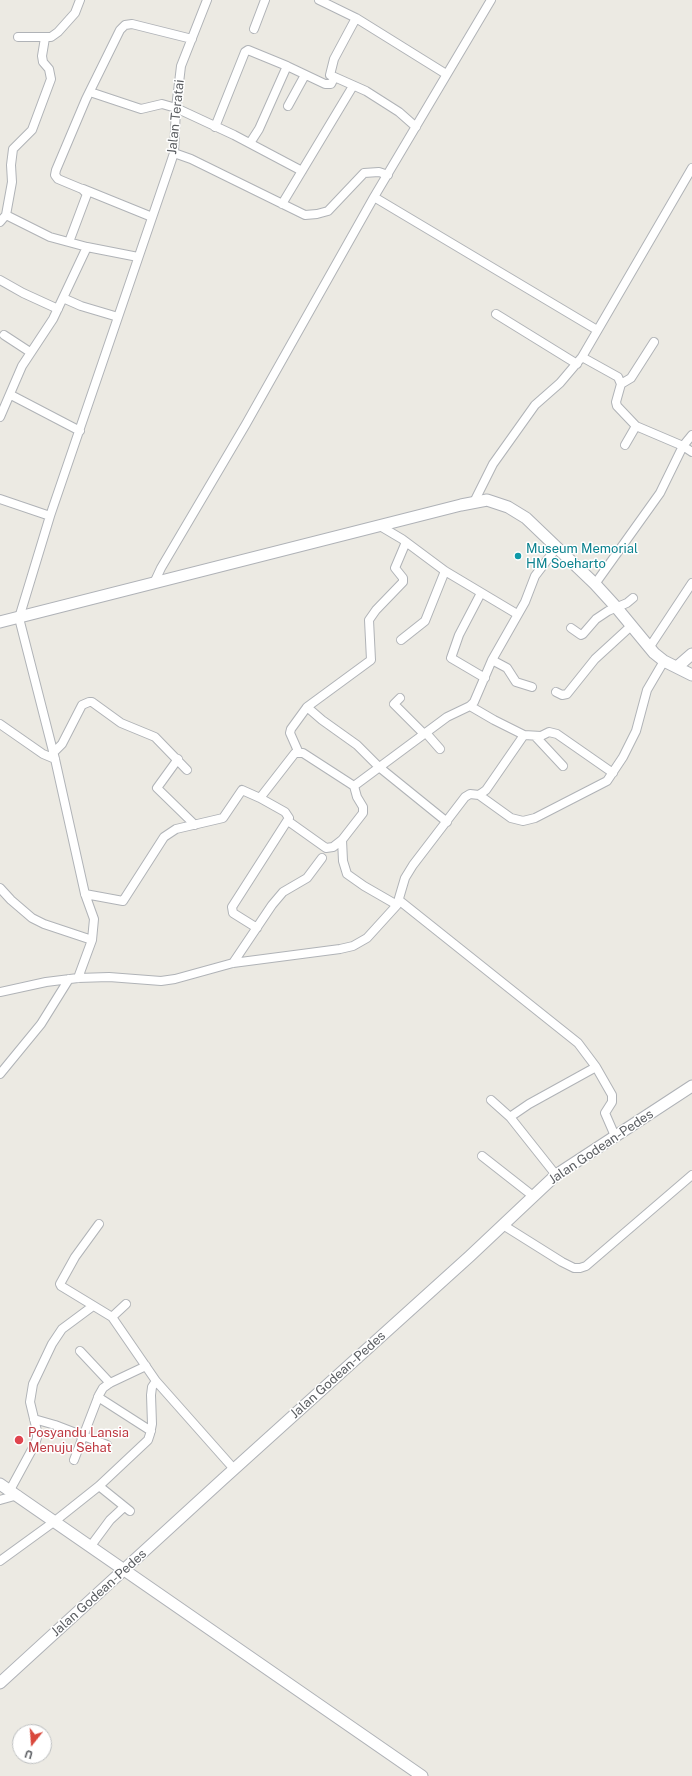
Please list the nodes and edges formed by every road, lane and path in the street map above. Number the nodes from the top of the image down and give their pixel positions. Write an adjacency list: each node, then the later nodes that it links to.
1 (80, 0): 9 (street)
2 (207, 0): 10 (street, Jalan Teratai)
3 (265, 0): 7 (street)
4 (319, 0): 6 (street)
5 (491, 0): 12 (street)
6 (356, 18): 12 (street); 14 (street)
7 (254, 29)
8 (18, 37): 9 (street)
9 (45, 38): 30 (street)
10 (192, 39): 16 (street); 18 (street, Jalan Teratai)
11 (287, 66): 13 (street); 19 (street); 21 (street)
12 (446, 74): 20 (street)
13 (305, 75): 14 (street); 17 (street)
14 (334, 78): 15 (street)
15 (354, 86): 20 (street); 24 (street)
16 (90, 92): 18 (street); 26 (street)
17 (288, 106)
18 (176, 108): 19 (street); 22 (street, Jalan Teratai)
19 (215, 127): 21 (street)
20 (416, 127): 25 (street)
21 (250, 143): 24 (street)
22 (174, 153): 28 (street); 29 (street, Jalan Teratai)
23 (692, 168): 39 (street)
24 (302, 171): 28 (street)
25 (388, 175): 27 (street); 28 (street)
26 (82, 189): 29 (street); 31 (street)
27 (374, 197): 39 (street); 61 (street)
28 (282, 204)
29 (152, 217): 33 (street, Jalan Teratai)
30 (3, 218): 31 (street)
31 (69, 242): 32 (street)
32 (87, 246): 33 (street); 35 (street)
33 (138, 257): 38 (street, Jalan Teratai)
34 (0, 280): 36 (street)
35 (63, 298): 36 (street); 38 (street)
36 (58, 308): 42 (street)
37 (496, 314): 44 (street)
38 (118, 317): 49 (street, Jalan Teratai)
39 (597, 330): 43 (street)
40 (4, 336): 42 (street)
41 (654, 342): 45 (street)
42 (30, 352): 46 (street)
43 (582, 357): 44 (street); 45 (street)
44 (577, 364): 55 (street)
45 (621, 384): 48 (street)
46 (11, 395): 47 (street); 49 (street)
47 (0, 417)
48 (636, 426): 51 (street); 52 (street)
49 (80, 431): 56 (street, Jalan Teratai)
50 (692, 435): 52 (street)
51 (625, 445)
52 (684, 446): 53 (street); 63 (street)
53 (692, 452)
54 (0, 499): 56 (street)
55 (474, 502): 57 (street); 59 (street)
56 (50, 516): 68 (street, Jalan Teratai)
57 (380, 526): 58 (street); 61 (street)
58 (406, 542): 60 (street); 84 (street)
59 (557, 547): 63 (street); 67 (street)
60 (445, 571): 64 (street); 72 (street)
61 (154, 583): 68 (street)
62 (692, 583): 73 (street)
63 (595, 584): 66 (street)
64 (481, 592): 67 (street); 79 (street)
65 (633, 598): 66 (street)
66 (616, 607): 70 (street); 71 (street)
67 (517, 614): 75 (street)
68 (20, 618): 69 (street); 91 (street)
69 (0, 622)
70 (631, 626): 73 (street); 81 (street)
71 (571, 628)
72 (401, 640)
73 (649, 648): 76 (street)
74 (692, 654): 77 (street)
75 (492, 660): 79 (street); 80 (street)
76 (664, 661): 77 (street); 96 (street)
77 (677, 666): 78 (street)
78 (692, 675)
79 (486, 678): 83 (street)
80 (532, 687)
81 (556, 692)
82 (400, 698): 86 (street)
83 (470, 706): 86 (street); 87 (street)
84 (307, 707): 90 (street); 94 (street)
85 (0, 724): 91 (street)
86 (425, 734): 89 (street); 94 (street)
87 (524, 735): 88 (street); 98 (street)
88 (535, 736): 93 (street); 96 (street)
89 (440, 749)
90 (298, 752): 97 (street); 99 (street)
91 (54, 756): 92 (street); 106 (street)
92 (178, 759): 95 (street); 102 (street)
93 (563, 766)
94 (379, 767): 97 (street); 101 (street)
95 (187, 770)
96 (613, 773): 98 (street)
97 (354, 786): 103 (street)
98 (479, 795): 101 (street)
99 (260, 798): 100 (street); 102 (street)
100 (288, 821): 103 (street); 108 (street)
101 (447, 822): 107 (street)
102 (195, 825): 106 (street)
103 (342, 840): 107 (street)
104 (322, 858): 108 (street)
105 (0, 888): 109 (street)
106 (85, 894): 109 (street)
107 (399, 903): 110 (street); 114 (street)
108 (257, 928): 110 (street)
109 (92, 940): 111 (street)
110 (233, 963): 111 (street)
111 (78, 978): 112 (street)
112 (69, 979): 113 (street); 115 (street)
113 (0, 992)
114 (596, 1067): 118 (street); 119 (street)
115 (0, 1074)
116 (692, 1086): 119 (street, Jalan Godean-Pedes)
117 (491, 1100): 118 (street)
118 (510, 1117): 121 (street)
119 (616, 1136): 121 (street, Jalan Godean-Pedes)
120 (482, 1156): 123 (street)
121 (556, 1175): 123 (street, Jalan Godean-Pedes)
122 (692, 1175): 125 (street)
123 (533, 1196): 125 (street, Jalan Godean-Pedes)
124 (99, 1224): 127 (street)
125 (503, 1225): 139 (street, Jalan Godean-Pedes)
126 (126, 1304): 128 (street)
127 (93, 1306): 128 (street); 134 (street)
128 (112, 1317): 130 (street)
129 (80, 1351): 132 (street)
130 (146, 1366): 131 (street); 132 (street)
131 (156, 1381): 135 (street); 139 (street)
132 (110, 1383): 133 (street)
133 (98, 1397): 135 (street); 136 (street)
134 (34, 1419): 136 (street); 142 (street)
135 (151, 1431): 141 (street)
136 (84, 1436): 137 (street); 138 (street)
137 (108, 1445)
138 (74, 1460)
139 (234, 1469): 147 (street, Jalan Godean-Pedes)
140 (0, 1484): 142 (street)
141 (99, 1486): 144 (street); 145 (street)
142 (14, 1492): 143 (street); 144 (street)
143 (0, 1500)
144 (55, 1521): 145 (street); 146 (street)
145 (90, 1547): 147 (street)
146 (0, 1561)
147 (124, 1569): 148 (street, Jalan Godean-Pedes); 149 (street)
148 (0, 1684)
149 (422, 1776)

